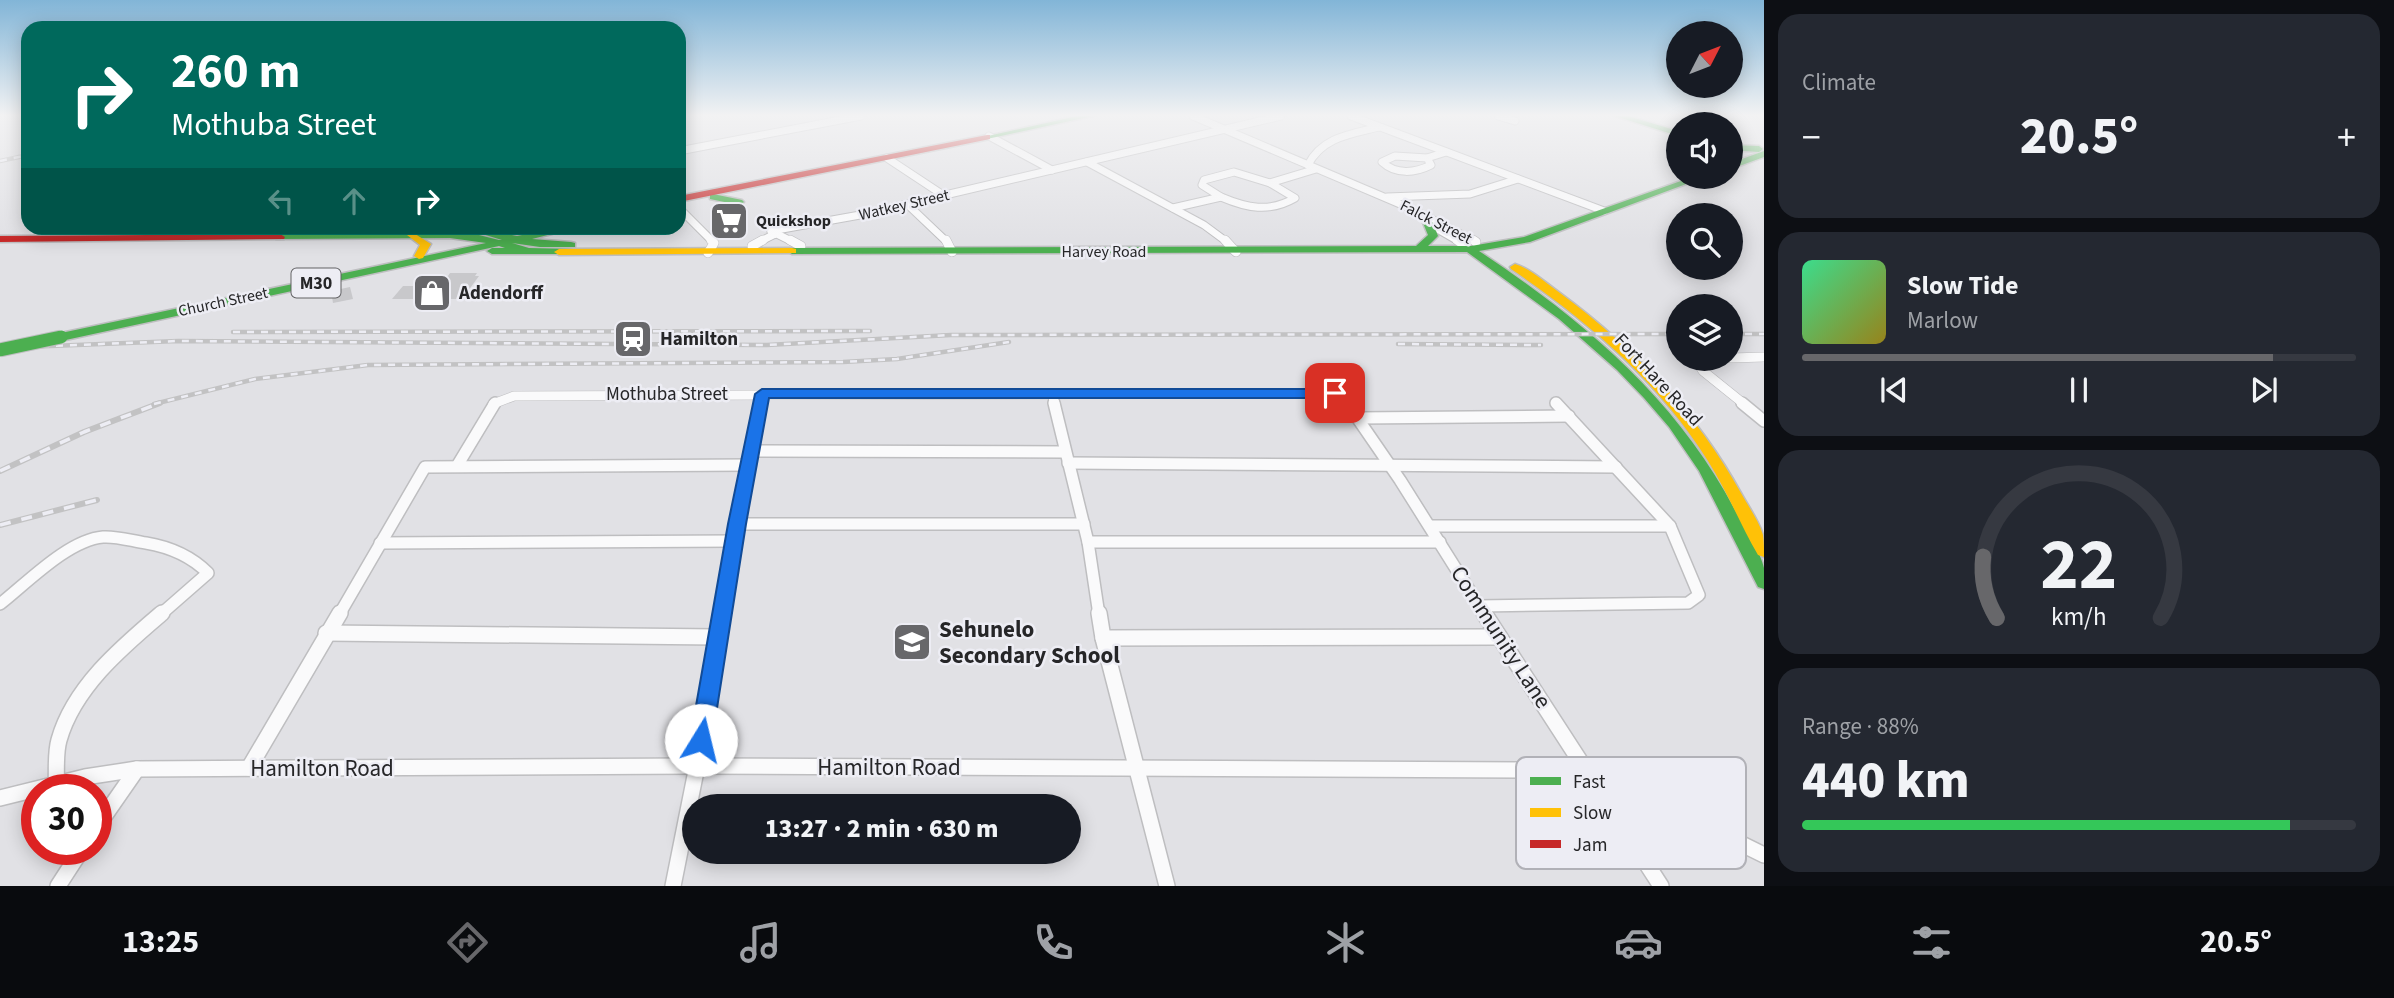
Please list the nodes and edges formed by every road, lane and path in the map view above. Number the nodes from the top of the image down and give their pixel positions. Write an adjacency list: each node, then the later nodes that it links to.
1 (890, 157): 9 (main road)
2 (1029, 157): 14 (street)
3 (1106, 157): 11 (street, Watkey Street)
4 (1289, 157): 13 (street, Falck Street)
5 (1313, 157): 13 (street)
6 (1392, 157): 10 (street)
7 (1422, 157): 10 (street)
8 (1460, 157): 15 (street)
9 (887, 158): 12 (main road); 19 (street)
10 (1427, 158)
11 (1087, 162): 14 (street, Watkey Street); 25 (street)
12 (851, 165): 22 (main road); 23 (main road)
13 (1312, 167): 17 (street); 21 (street, Falck Street)
14 (1052, 170): 19 (street, Watkey Street)
15 (1518, 179): 21 (street); 26 (street)
16 (1666, 180): 26 (main road, Harvey Road)
17 (1270, 183): 20 (street); 20 (street)
18 (1666, 188): 26 (main road, Harvey Road)
19 (943, 195): 24 (street, Watkey Street)
20 (1221, 197): 25 (street)
21 (1384, 198): 28 (street, Falck Street); 44 (street, Falck Street)
22 (686, 202)
23 (686, 203)
24 (907, 204): 31 (street, Watkey Street); 45 (street)
25 (1173, 208): 46 (street)
26 (1599, 209): 39 (main road, Harvey Road); 44 (main road, Harvey Road)
27 (686, 212): 48 (street)
28 (1428, 223): 44 (street, Falck Street); 49 (main road)
29 (0, 233): 30 (main road)
30 (21, 233)
31 (773, 233): 42 (street, Watkey Street); 43 (street)
32 (169, 235): 38 (main road)
33 (412, 235): 40 (main road); 50 (main road)
34 (478, 235): 40 (main road)
35 (524, 235): 40 (main road, Church Street / M30)
36 (534, 235): 40 (main road, Church Street / M30)
37 (559, 235): 41 (main road)
38 (0, 239)
39 (1526, 240): 44 (main road, Harvey Road); 51 (main road)
40 (498, 242): 41 (main road, Harvey Road); 47 (main road, Harvey Road); 50 (main road, Church Street / M30); 52 (main road, Church Street / M30)
41 (557, 245): 47 (main road, Harvey Road)
42 (752, 246): 43 (main road, Harvey Road); 48 (main road, Harvey Road)
43 (801, 246): 45 (main road, Harvey Road)
44 (1474, 246): 49 (main road, Harvey Road); 51 (main road, Fort Hare Road)
45 (950, 248): 46 (main road, Harvey Road); 48 (main road, Harvey Road)
46 (1233, 248): 49 (main road, Harvey Road)
47 (629, 249): 48 (main road, Harvey Road)
48 (711, 249)
49 (1426, 249): 51 (main road)
50 (419, 256): 52 (main road, Church Street / M30)
51 (1561, 305): 77 (main road, Fort Hare Road); 78 (main road, Fort Hare Road)
52 (58, 336): 53 (main road, Church Street / M30, bridge)
53 (0, 348)
54 (1743, 358): 55 (street)
55 (1764, 358)
56 (1703, 371): 63 (street)
57 (1335, 393): 59 (street, Mothuba Street); 62 (street, Community Lane)
58 (762, 394): 59 (street, Mothuba Street); 64 (street); 66 (street, Mothuba Street)
59 (1052, 394): 65 (street)
60 (1556, 403): 61 (street)
61 (1569, 416): 62 (street); 68 (street)
62 (1359, 418): 67 (street, Community Lane)
63 (1764, 421)
64 (749, 458): 65 (street); 66 (street); 69 (street)
65 (1066, 458): 67 (street); 70 (street)
66 (457, 466): 74 (street)
67 (1392, 466): 68 (street); 71 (street, Community Lane)
68 (1616, 467): 72 (street)
69 (737, 524): 70 (street); 73 (street)
70 (1084, 524): 75 (street)
71 (1430, 526): 72 (street); 76 (street, Community Lane)
72 (1670, 526): 80 (street)
73 (735, 541): 74 (street); 82 (street)
74 (380, 542): 81 (street)
75 (1088, 542): 76 (street); 84 (street)
76 (1440, 542): 80 (street, Community Lane)
77 (1764, 551)
78 (1764, 583)
79 (0, 604): 91 (street)
80 (1479, 606): 83 (street, Community Lane)
81 (326, 633): 82 (street); 88 (street)
82 (717, 637): 86 (street)
83 (1499, 637): 84 (street); 85 (street, Community Lane)
84 (1103, 638): 87 (street)
85 (1580, 757)
86 (697, 766): 87 (street, Hamilton Road); 88 (street, Hamilton Road); 101 (street)
87 (1138, 767): 90 (street, Hamilton Road); 102 (street)
88 (249, 768): 89 (street, Hamilton Road)
89 (137, 769): 92 (street, Hamilton Road); 95 (street)
90 (1516, 770)
91 (57, 774)
92 (108, 774)
93 (21, 792): 94 (street, Hamilton Road)
94 (0, 797)
95 (112, 805)
96 (1746, 846): 97 (street, Hamilton Road)
97 (1764, 855)
98 (72, 865): 100 (street)
99 (1651, 869): 103 (street, Community Lane)
100 (58, 886)
101 (673, 886)
102 (1167, 886)
103 (1661, 886)

